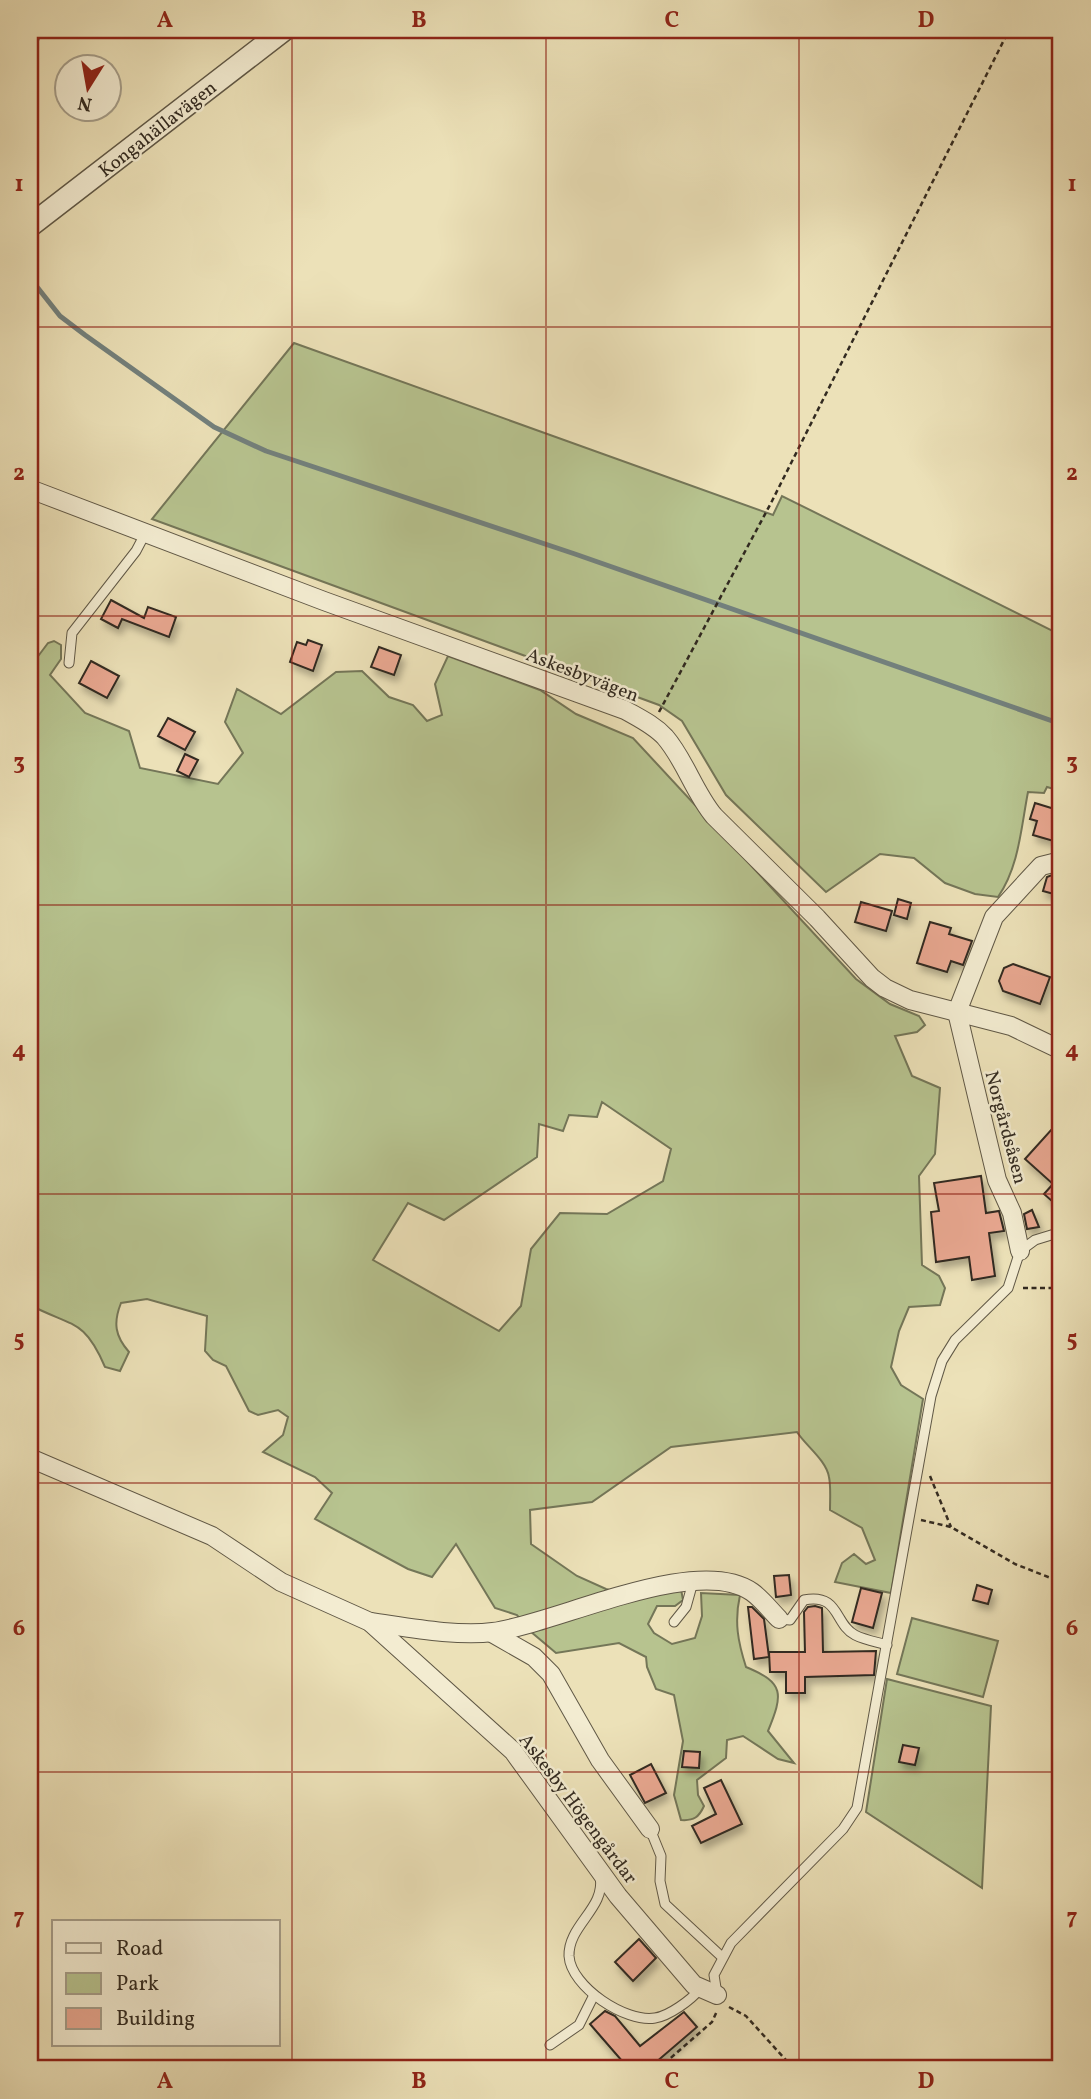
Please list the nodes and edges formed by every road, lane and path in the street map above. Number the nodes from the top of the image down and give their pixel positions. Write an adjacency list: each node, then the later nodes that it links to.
1 (284, 30): 3 (street, Kongahällavägen)
2 (1009, 30): 7 (path)
3 (30, 226)
4 (30, 489): 5 (street, Askesbyvägen)
5 (146, 532): 6 (lane); 7 (street, Askesbyvägen)
6 (69, 663)
7 (652, 725): 11 (street, Askesbyvägen)
8 (1061, 736): 9 (path)
9 (1061, 772)
10 (1061, 861): 11 (street)
11 (957, 1012): 12 (street, Askesbyvägen); 14 (street, Norgårdsåsen)
12 (1061, 1051)
13 (1061, 1232): 14 (lane)
14 (1020, 1251): 15 (lane)
15 (1008, 1288): 16 (path); 17 (lane)
16 (1061, 1288)
17 (920, 1457): 19 (lane); 20 (path)
18 (30, 1458): 24 (street, Askesby Högengårdar)
19 (910, 1519): 20 (path); 27 (lane)
20 (951, 1527): 22 (path)
21 (693, 1582): 23 (street, Askesby Högengårdar); 25 (lane); 26 (street, Askesby Högengårdar)
22 (1061, 1582)
23 (779, 1619): 27 (lane)
24 (370, 1622): 26 (street, Askesby Högengårdar); 29 (street, Askesby Högengårdar)
25 (674, 1622)
26 (492, 1633): 28 (street, Askesby Högengårdar)
27 (887, 1645): 30 (lane)
28 (650, 1829): 30 (lane)
29 (599, 1872): 31 (street, Askesby Högengårdar); 32 (lane)
30 (722, 1957): 31 (lane)
31 (709, 1992): 32 (lane); 34 (path); 35 (path)
32 (594, 1995): 33 (lane)
33 (550, 2045)
34 (658, 2069)
35 (794, 2069)

